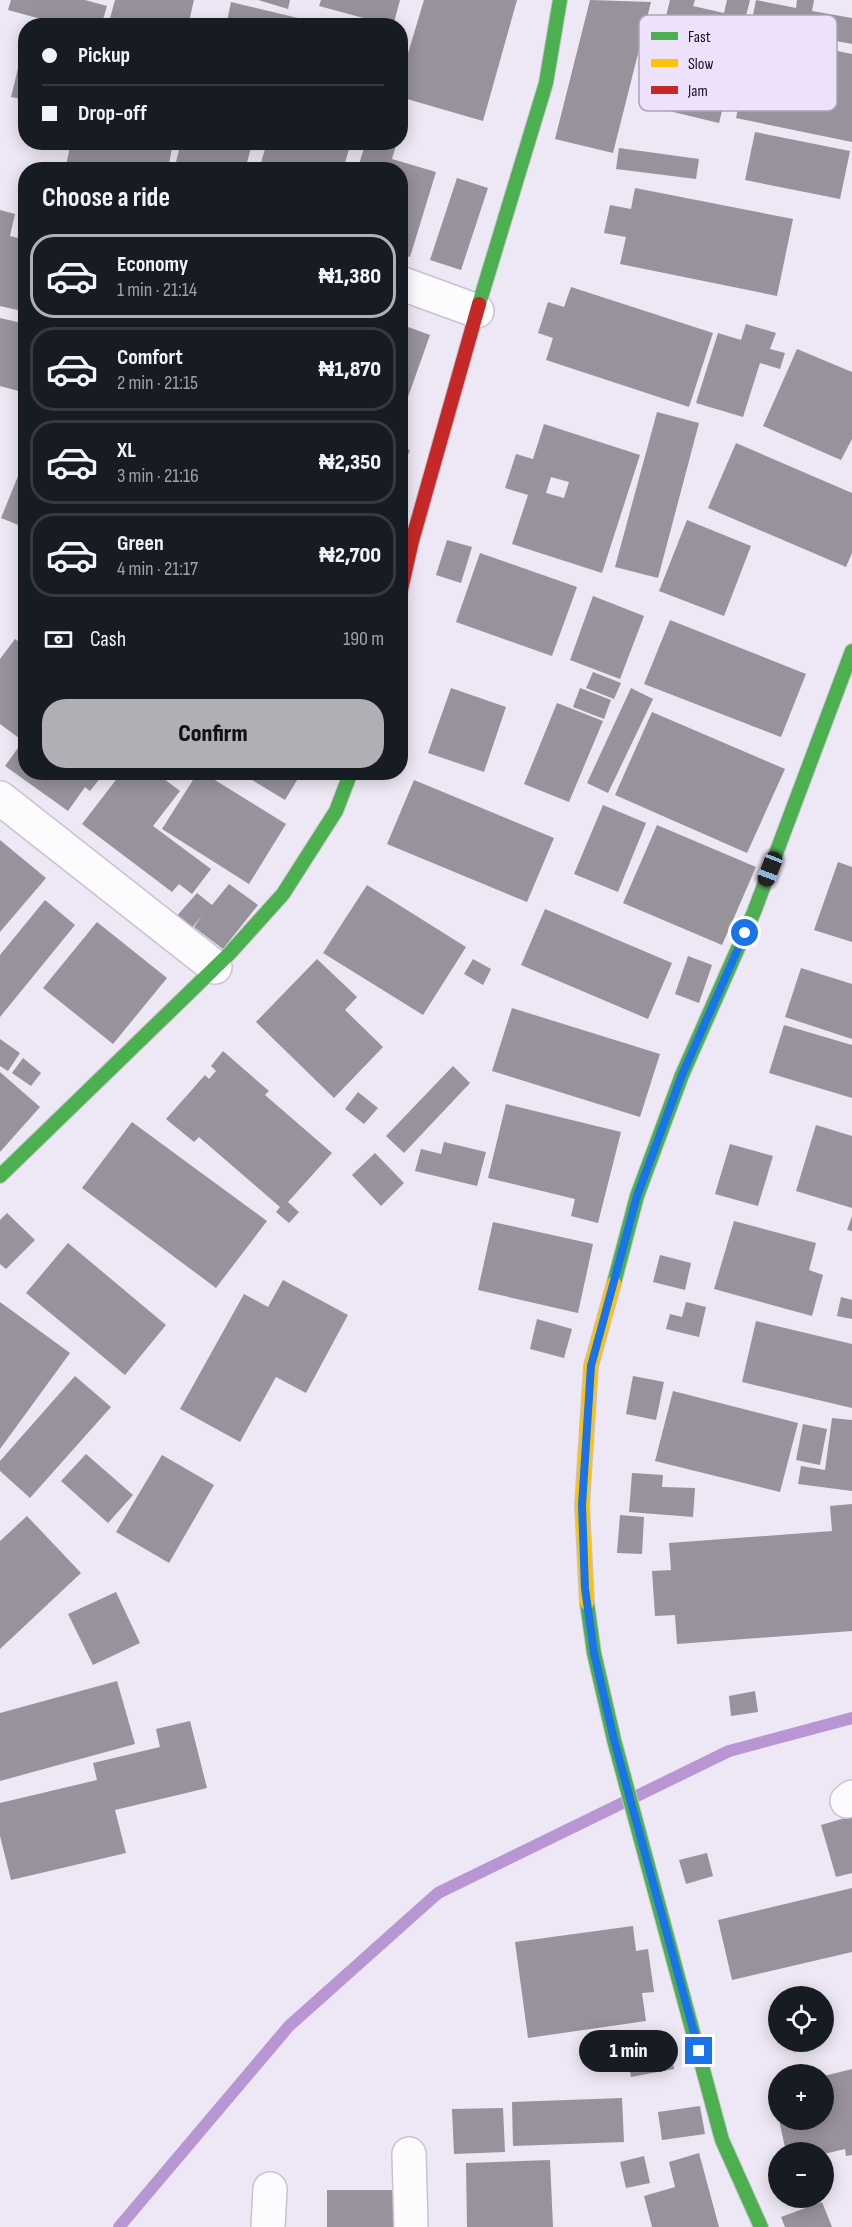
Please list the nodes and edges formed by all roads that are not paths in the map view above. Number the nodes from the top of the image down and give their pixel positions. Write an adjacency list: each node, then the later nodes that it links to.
1 (560, 0): 3 (street)
2 (408, 286): 3 (street)
3 (477, 311): 4 (street)
4 (408, 559)
5 (852, 651): 14 (street)
6 (348, 780): 8 (street)
7 (0, 798): 8 (street)
8 (215, 967): 9 (street)
9 (0, 1176)
10 (409, 2154): 13 (street)
11 (270, 2189): 12 (street)
12 (268, 2227)
13 (411, 2227)
14 (761, 2227)

